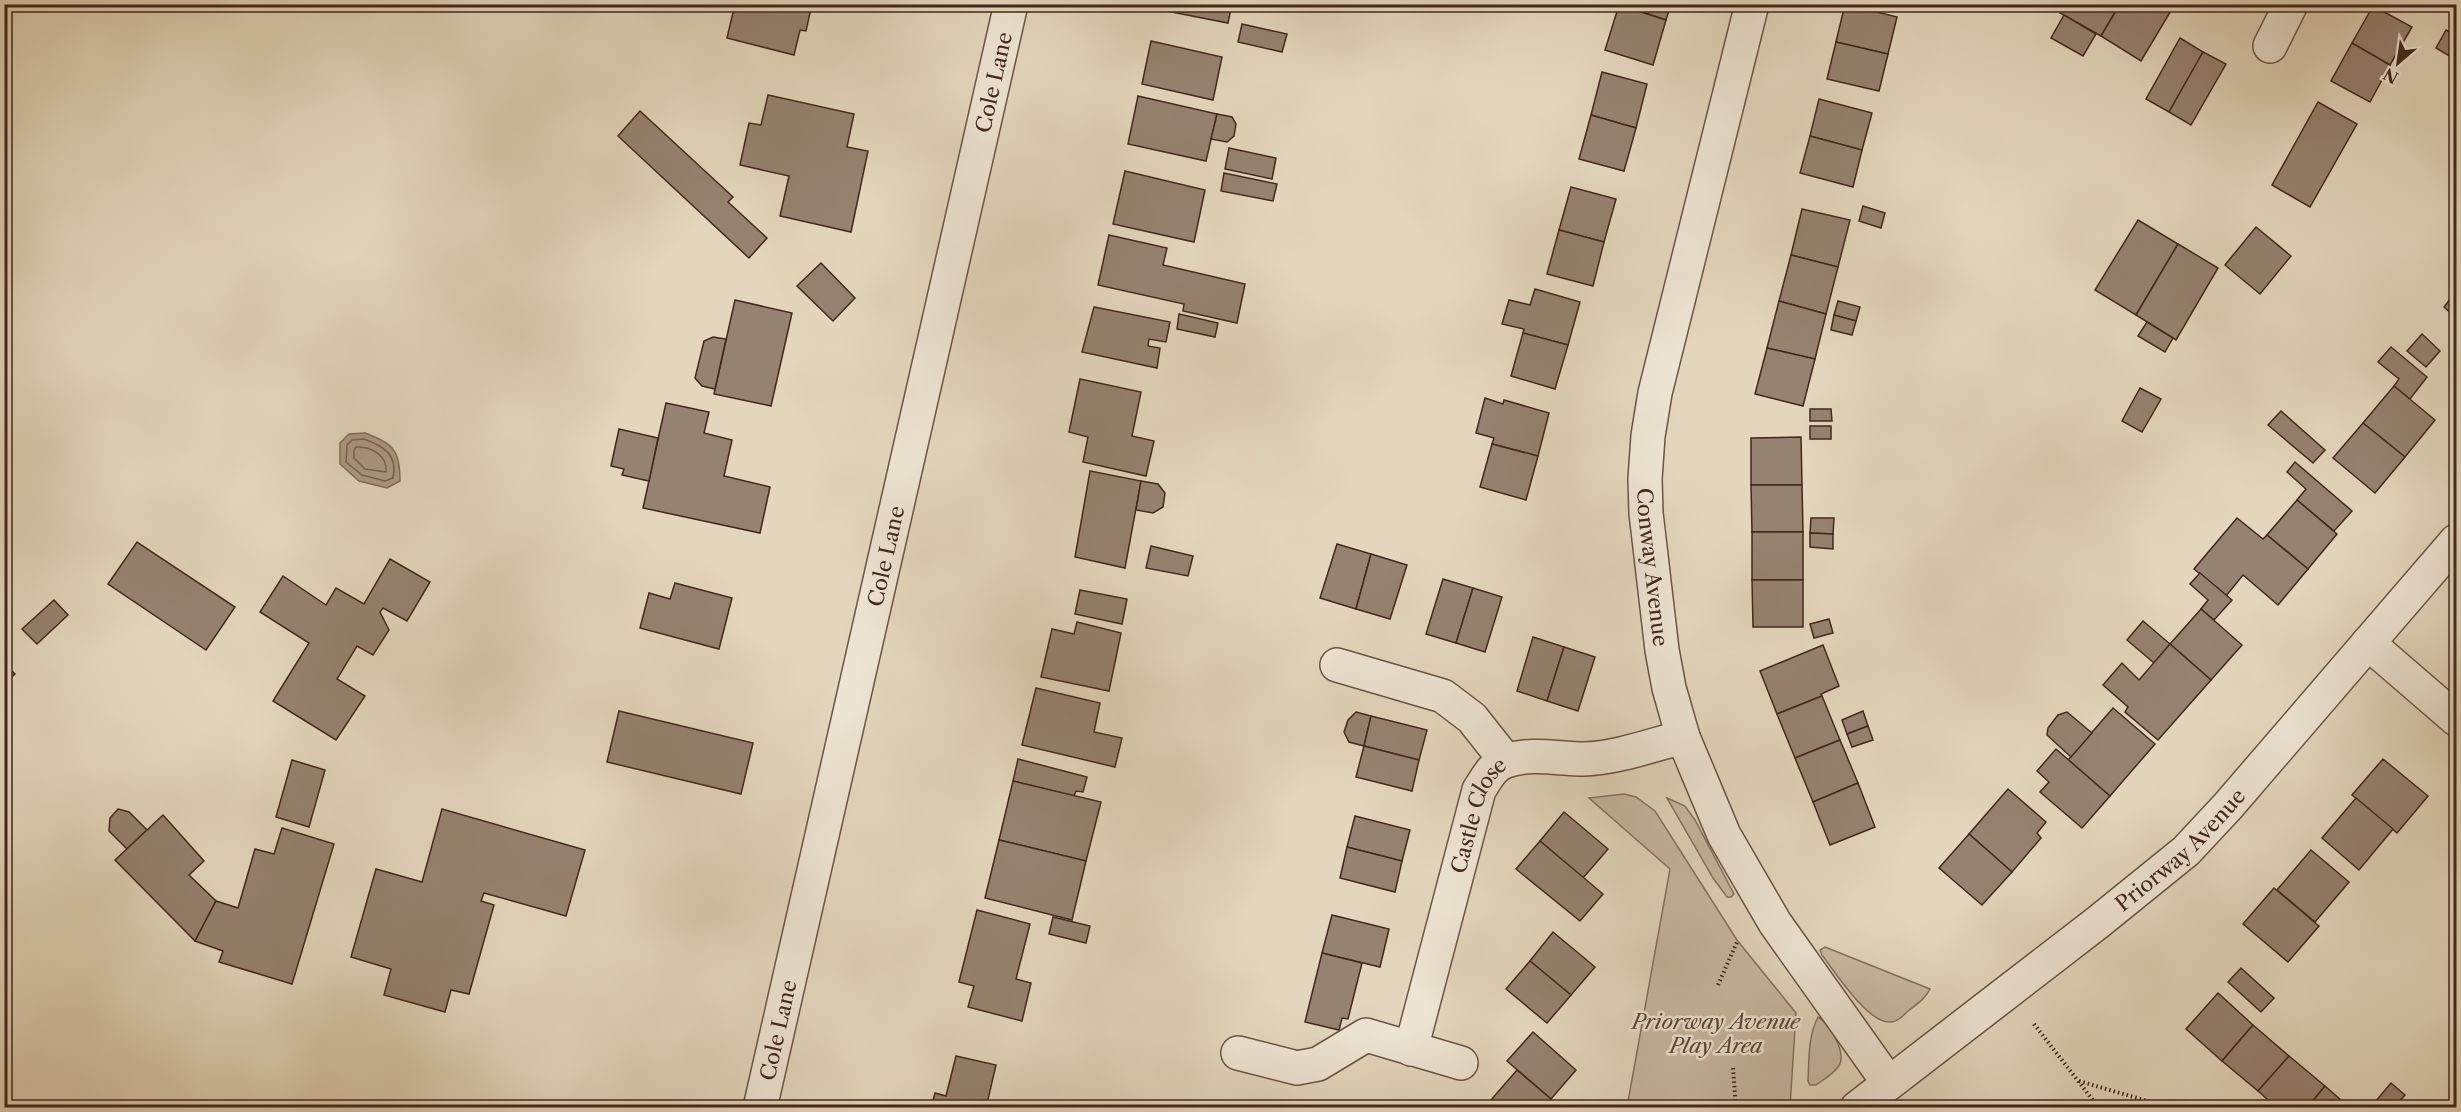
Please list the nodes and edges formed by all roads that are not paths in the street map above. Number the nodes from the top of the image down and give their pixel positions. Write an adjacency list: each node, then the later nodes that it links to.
1 (1011, 4): 15 (street, Cole Lane)
2 (1752, 4): 9 (street, Conway Avenue)
3 (2291, 4): 4 (street)
4 (2270, 46)
5 (2457, 541): 6 (street, Priorway Avenue)
6 (2368, 643): 8 (street); 14 (street, Priorway Avenue)
7 (1337, 665): 10 (street)
8 (2457, 719)
9 (1683, 737): 10 (street, Castle Close); 14 (street, Conway Avenue)
10 (1506, 761): 11 (street, Castle Close)
11 (1411, 1049): 12 (street); 13 (street)
12 (1238, 1053)
13 (1461, 1063)
14 (1888, 1082): 16 (street, Priorway Avenue)
15 (760, 1107)
16 (1857, 1107)

